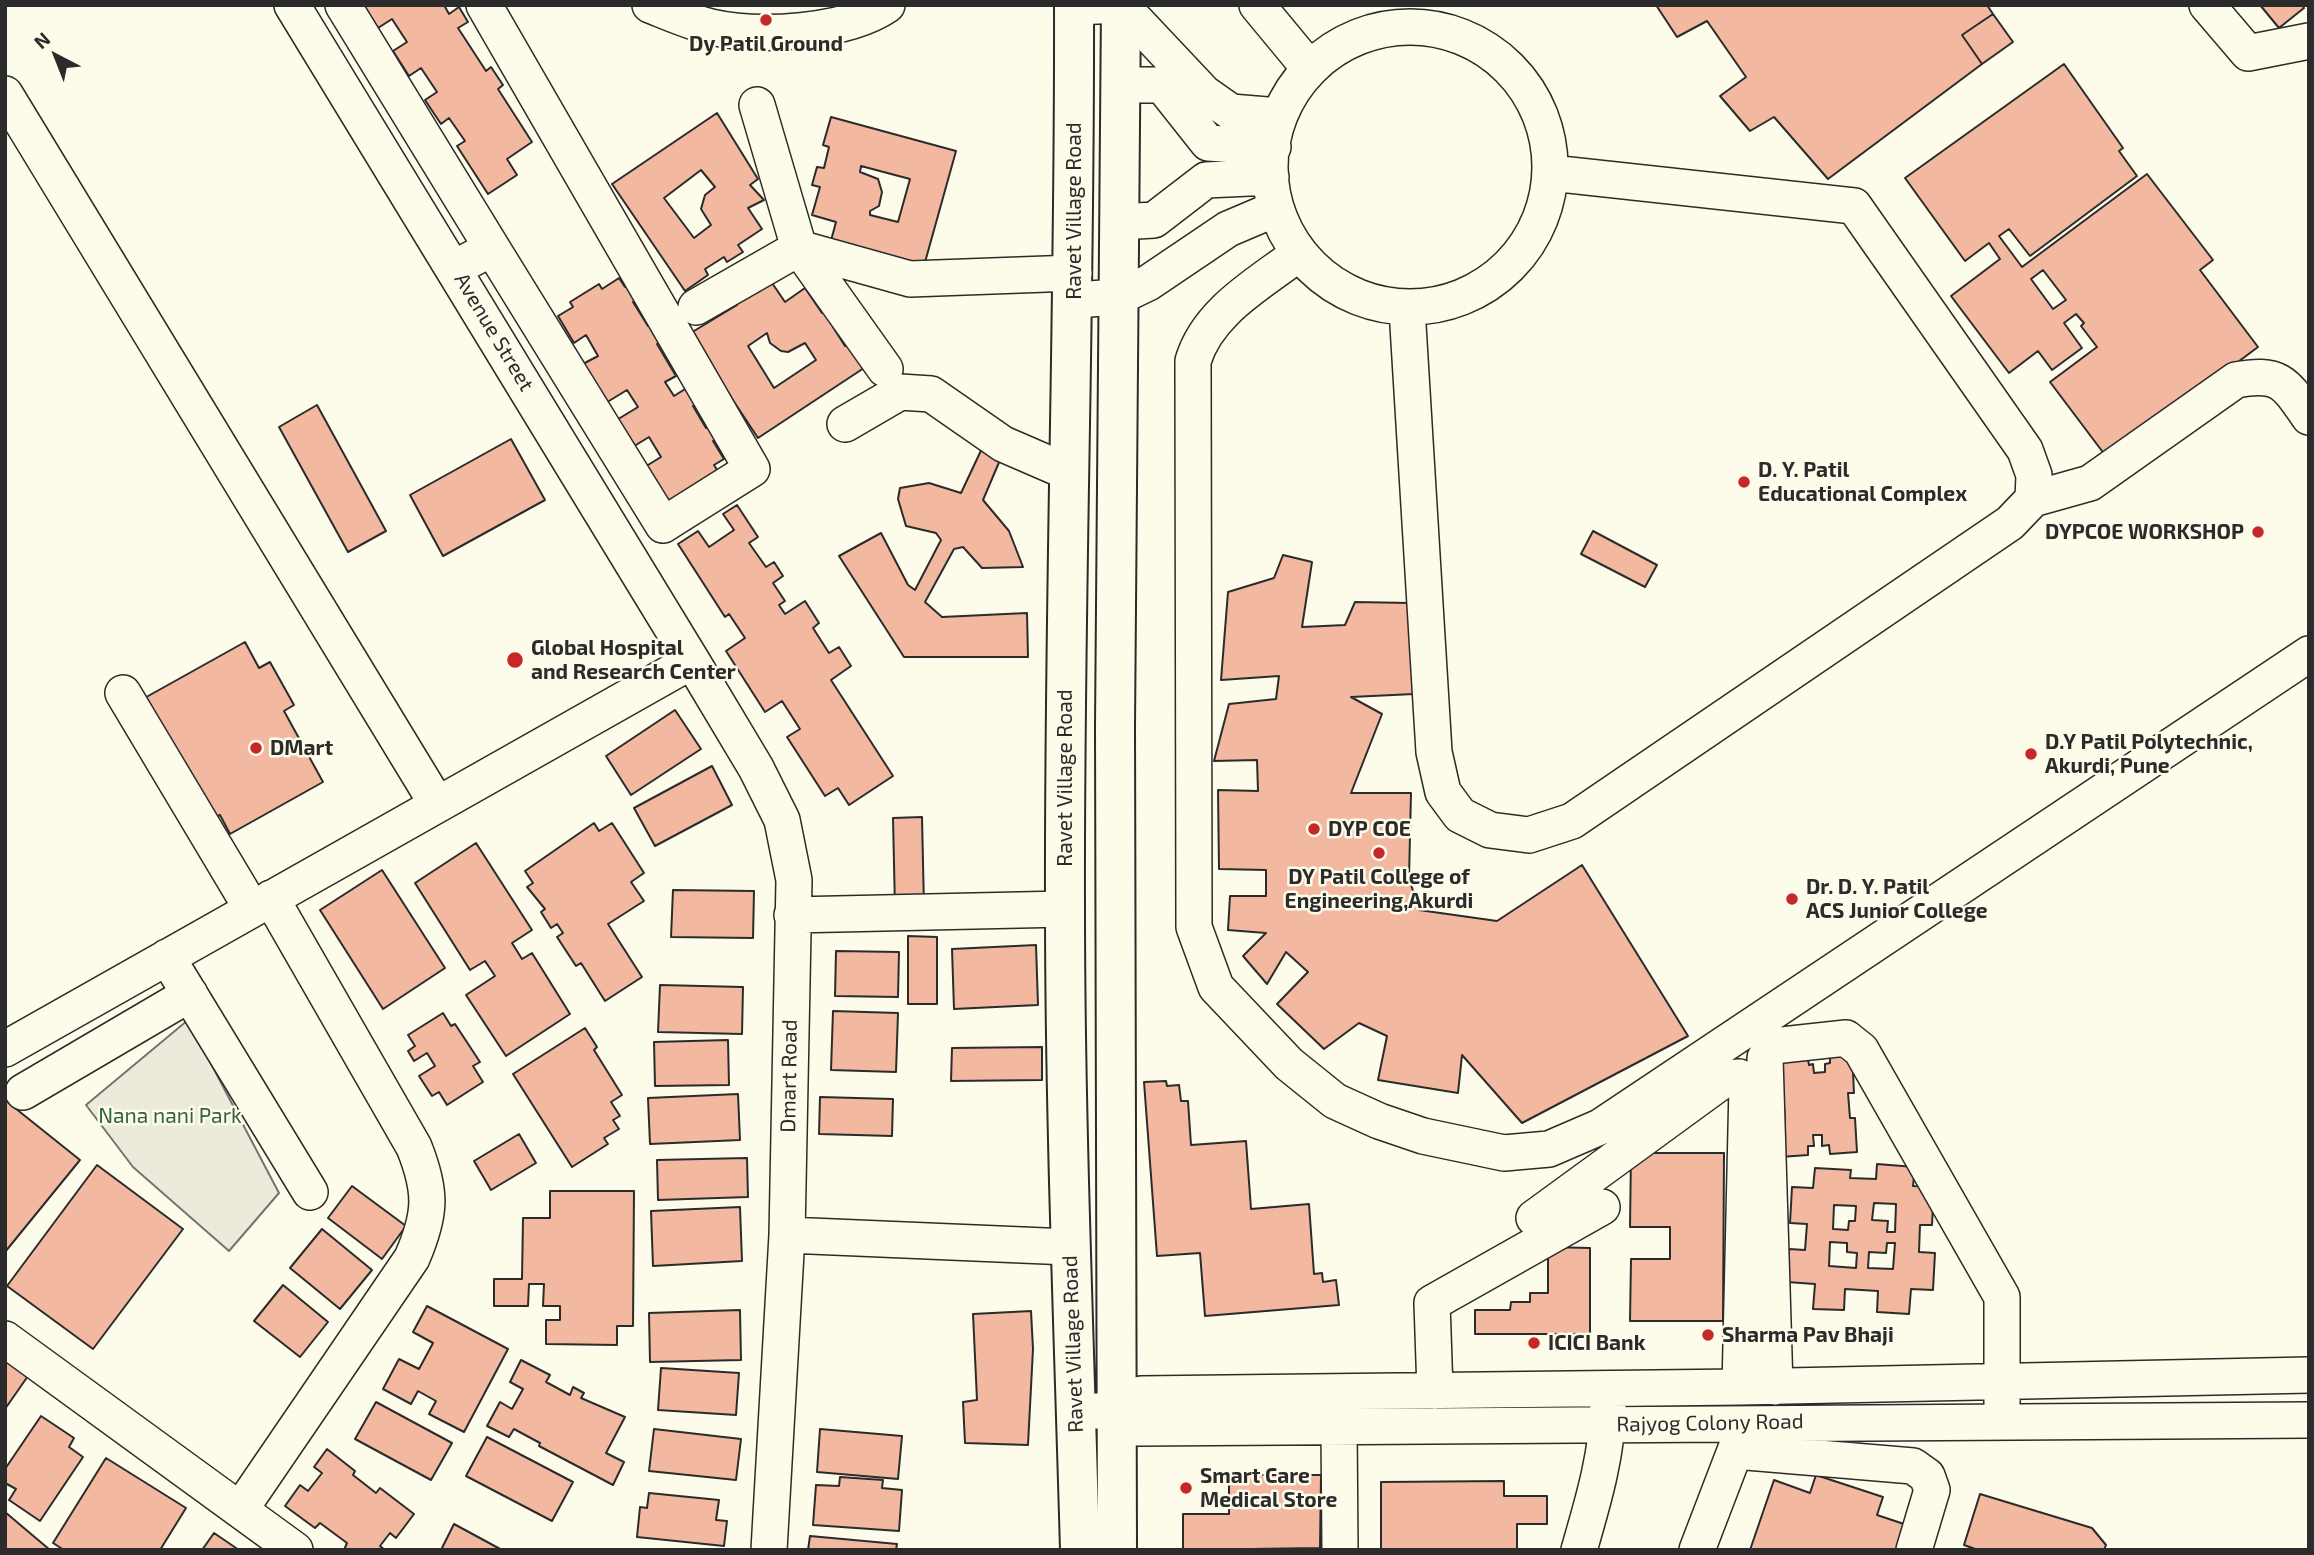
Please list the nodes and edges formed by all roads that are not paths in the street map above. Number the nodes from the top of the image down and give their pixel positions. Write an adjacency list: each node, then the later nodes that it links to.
1 (292, 5): 22 (street, Avenue Street)
2 (343, 5): 19 (street)
3 (484, 5): 19 (street)
4 (650, 5): 5 (street)
5 (887, 5)
6 (1121, 5): 9 (street); 13 (main road, Ravet Village Road); 16 (street)
7 (1257, 5): 12 (street)
8 (2207, 5): 11 (street)
9 (1074, 6): 23 (main road, Ravet Village Road)
10 (1428, 16): 12 (street); 17 (street)
11 (2303, 51)
12 (1310, 69): 16 (street)
13 (1121, 85): 16 (street); 18 (main road, Ravet Village Road)
14 (5, 94): 35 (street)
15 (757, 105): 20 (street)
16 (1274, 162): 18 (street); 21 (street); 24 (street)
17 (1551, 173): 26 (street); 31 (street)
18 (1119, 222): 24 (main road, Ravet Village Road)
19 (492, 248): 22 (street)
20 (799, 248): 23 (street); 25 (street); 27 (street)
21 (1298, 254): 26 (street); 32 (street)
22 (455, 268): 33 (street, Avenue Street)
23 (1074, 286): 24 (street); 30 (main road, Ravet Village Road)
24 (1119, 297): 56 (main road, Ravet Village Road)
25 (696, 307)
26 (1407, 309): 31 (street)
27 (885, 369)
28 (2309, 417): 31 (street)
29 (845, 424): 30 (street)
30 (1070, 473): 37 (main road, Ravet Village Road)
31 (2033, 499)
32 (2309, 654)
33 (692, 660): 35 (street); 38 (street, Dmart Road)
34 (123, 694): 36 (street)
35 (437, 804): 36 (street)
36 (262, 904): 39 (street); 62 (street)
37 (1065, 909): 38 (street); 47 (main road, Ravet Village Road)
38 (792, 915): 46 (street, Dmart Road)
39 (167, 957): 40 (street); 41 (street)
40 (190, 994): 42 (street); 43 (street)
41 (5, 1049)
42 (23, 1092)
43 (310, 1192)
44 (1602, 1207): 54 (street)
45 (1534, 1218): 51 (street)
46 (787, 1235): 47 (street); 64 (street, Dmart Road)
47 (1069, 1247): 55 (main road, Ravet Village Road)
48 (5, 1339): 62 (street)
49 (2309, 1375): 50 (street, Rajyog Colony Road)
50 (2002, 1382): 52 (street, Rajyog Colony Road); 52 (street); 57 (street)
51 (1740, 1387): 52 (street, Rajyog Colony Road); 53 (street, Rajyog Colony Road)
52 (1775, 1387)
53 (1608, 1390): 54 (street, Rajyog Colony Road); 59 (street)
54 (1435, 1391): 56 (street, Rajyog Colony Road)
55 (1076, 1411): 56 (street, Rajyog Colony Road); 65 (main road, Ravet Village Road)
56 (1117, 1411): 60 (street, Rajyog Colony Road); 66 (main road, Ravet Village Road)
57 (2002, 1420): 58 (street, Rajyog Colony Road); 61 (street, Rajyog Colony Road)
58 (2309, 1420)
59 (1608, 1424): 60 (street, Rajyog Colony Road); 61 (street, Rajyog Colony Road); 68 (street)
60 (1339, 1426): 67 (street)
61 (1740, 1437): 69 (street); 70 (street)
62 (240, 1510): 63 (street)
63 (295, 1550)
64 (769, 1550)
65 (1080, 1550)
66 (1116, 1550)
67 (1340, 1550)
68 (1579, 1550)
69 (1697, 1550)
70 (1914, 1550)

